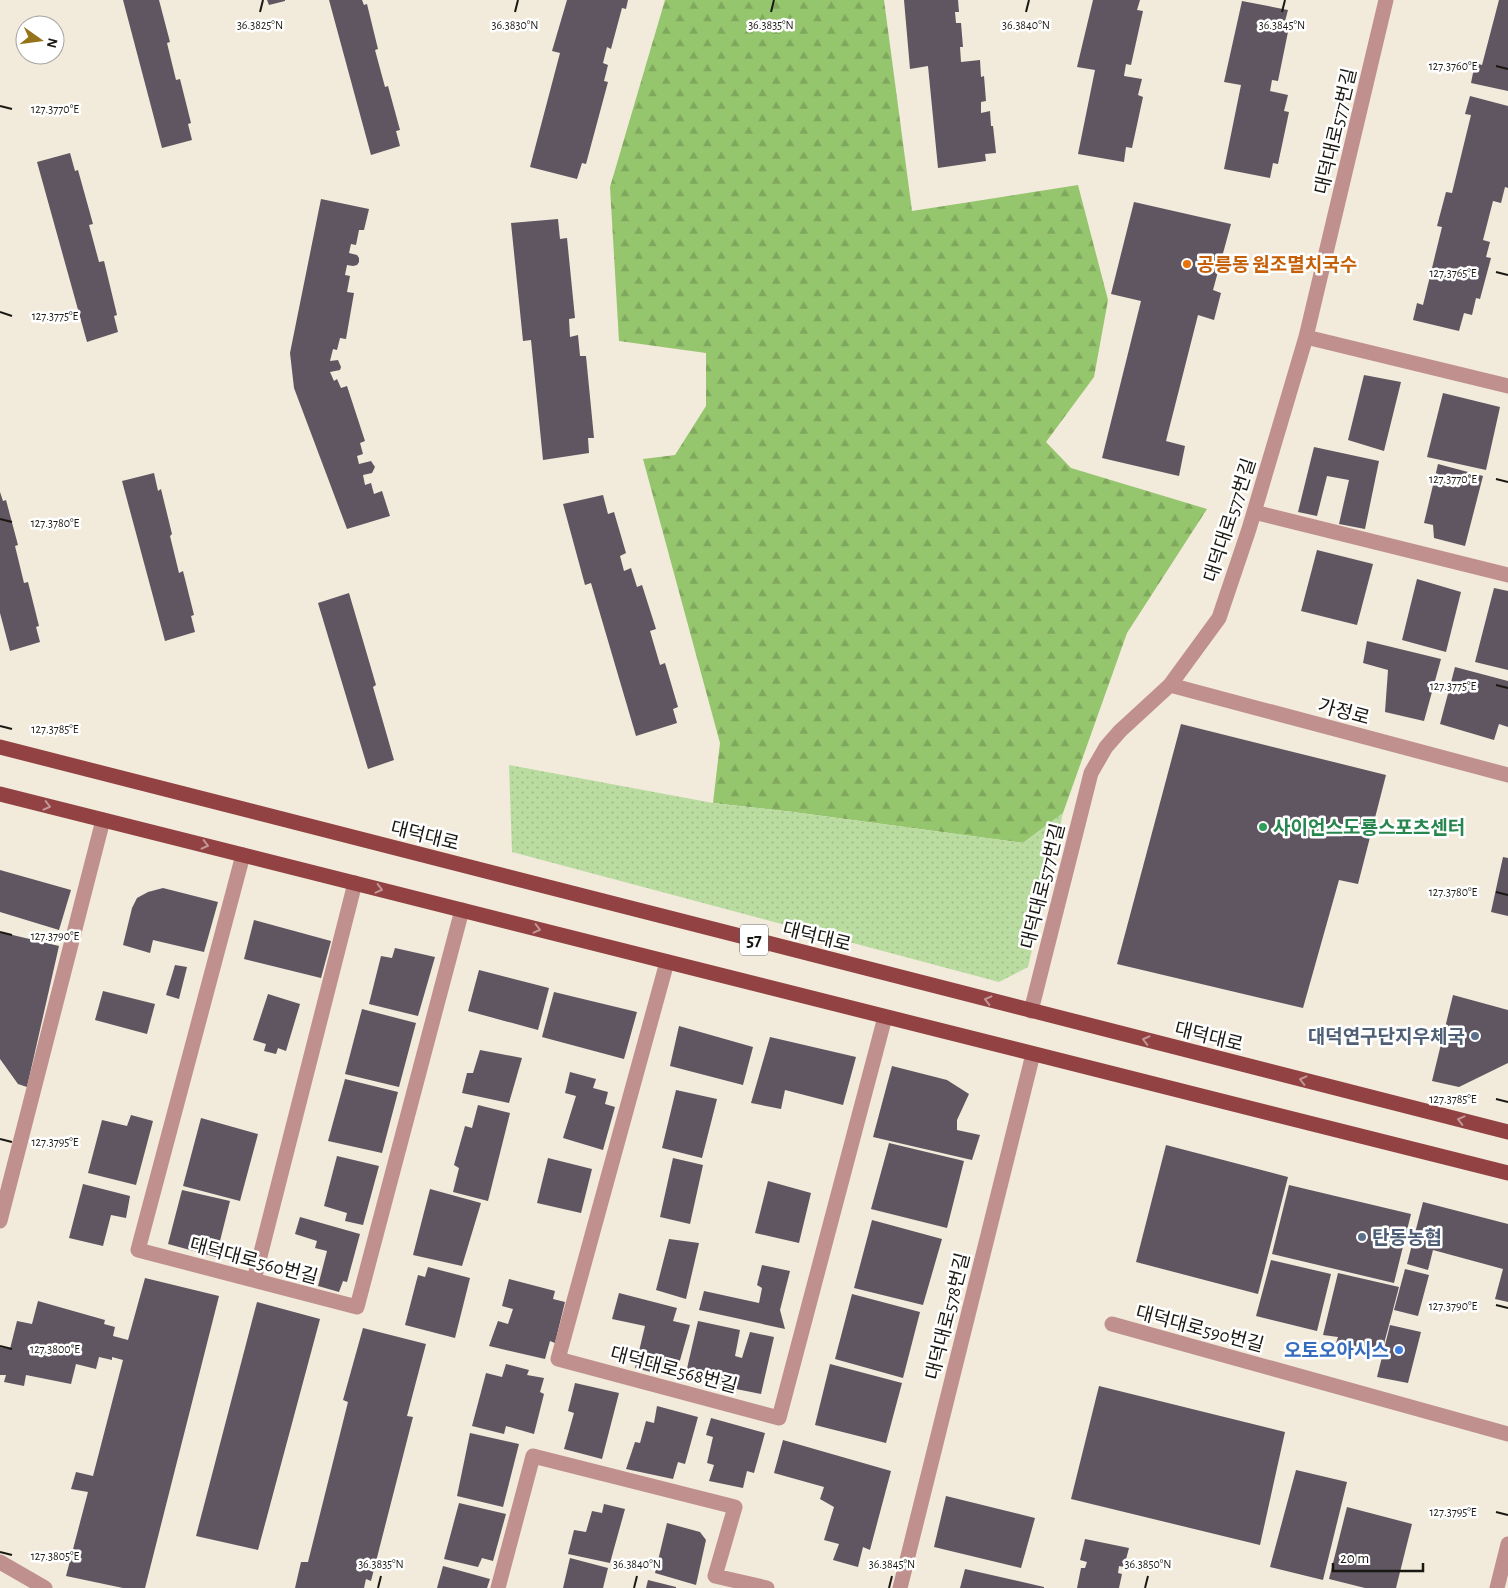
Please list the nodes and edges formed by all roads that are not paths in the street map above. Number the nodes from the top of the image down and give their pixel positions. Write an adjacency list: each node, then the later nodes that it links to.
1 (1386, 0): 2 (street, 대덕대로577번길)
2 (1306, 337): 3 (street); 4 (street, 대덕대로577번길)
3 (1508, 386)
4 (1254, 512): 5 (street); 6 (street, 대덕대로577번길)
5 (1508, 575)
6 (1170, 685): 8 (street, 가정로); 15 (street, 대덕대로577번길)
7 (0, 748): 15 (main road, 대덕대로 / 57, one-way to 7)
8 (1508, 774)
9 (0, 794): 10 (main road, 57, one-way to 10)
10 (103, 820): 11 (main road, 57, one-way to 11); 20 (street)
11 (243, 855): 12 (main road, 57); 21 (street, 대덕대로560번길)
12 (356, 883): 13 (main road, 57, one-way to 13); 21 (street)
13 (462, 910): 14 (main road, 57, one-way to 14); 21 (street, 대덕대로560번길)
14 (667, 962): 16 (main road, 57); 16 (street, 대덕대로568번길)
15 (1031, 1011): 18 (main road, 대덕대로 / 57, one-way to 15)
16 (885, 1017): 17 (main road, 57)
17 (1033, 1054): 19 (main road, 57); 30 (street, 대덕대로578번길)
18 (1508, 1132)
19 (1508, 1173)
20 (0, 1221)
21 (254, 1280)
22 (1112, 1324): 23 (street, 대덕대로590번길)
23 (1508, 1434)
24 (1508, 1544): 31 (street)
25 (0, 1562): 27 (street)
26 (714, 1582): 28 (street); 29 (street)
27 (44, 1588)
28 (498, 1588)
29 (767, 1588)
30 (900, 1588)
31 (1497, 1588)

